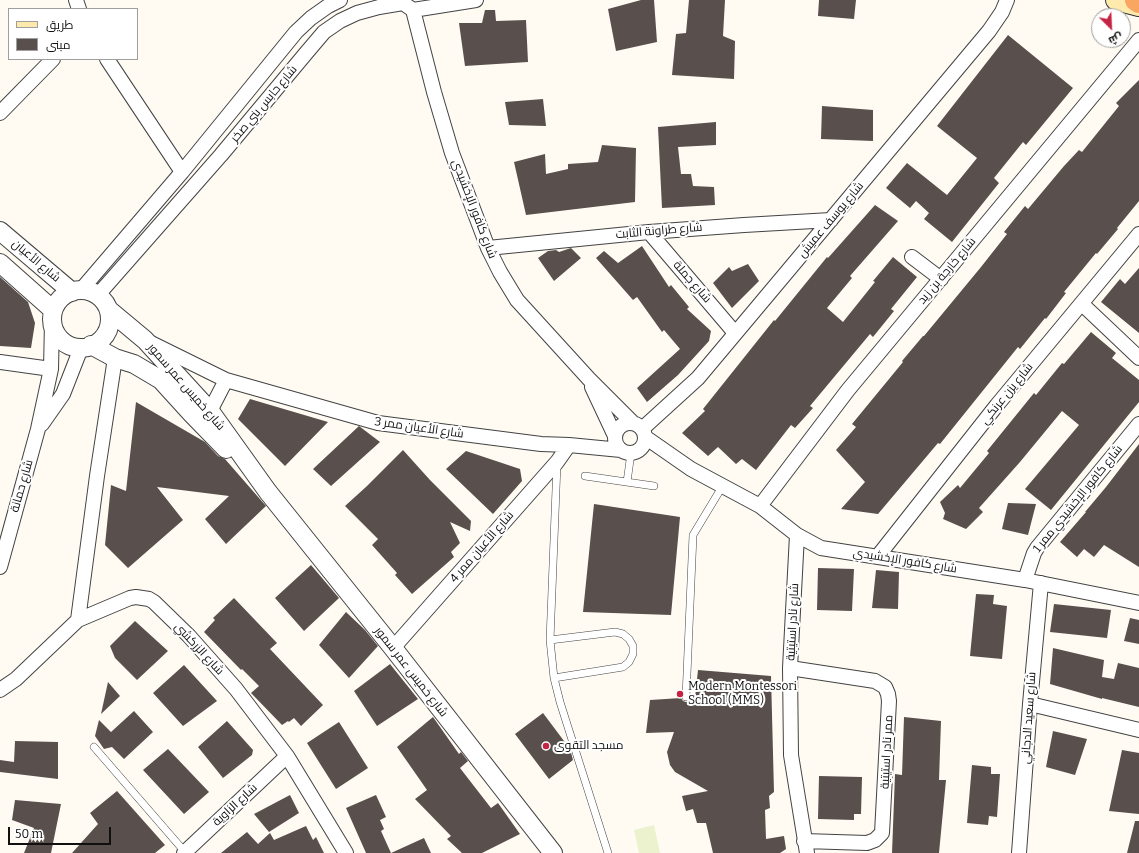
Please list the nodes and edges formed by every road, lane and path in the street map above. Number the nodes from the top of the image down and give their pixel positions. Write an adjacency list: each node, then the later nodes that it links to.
1 (340, 0): 13 (street, شارع حابس بني صخر)
2 (476, 0): 8 (street, شارع حابس بني صخر)
3 (1007, 0): 14 (street, شارع يوسف عميش)
4 (1116, 0): 7 (main road)
5 (1136, 0): 6 (highway)
6 (1139, 2)
7 (1139, 6)
8 (413, 10): 18 (street, شارع كافور الإخشيدي); 23 (street, شارع حابس بني صخر)
9 (1139, 40): 21 (street, شارع خارجة بن زيد)
10 (52, 60): 12 (street)
11 (108, 60): 13 (street)
12 (0, 113)
13 (182, 172): 22 (street, شارع حابس بني صخر)
14 (831, 220): 16 (street, شارع طراونة الثابت); 27 (street, شارع يوسف عميش)
15 (0, 231): 22 (street, شارع الأعيان)
16 (649, 232): 18 (street, شارع طراونة الثابت); 27 (street, شارع جملة)
17 (1139, 234): 24 (street, شارع يزن عرنكي)
18 (488, 248): 34 (street, شارع كافور الإخشيدي)
19 (912, 256): 21 (street)
20 (0, 263): 26 (street, شارع الأعيان)
21 (941, 278): 47 (street, شارع خارجة بن زيد)
22 (76, 291): 23 (street); 26 (street)
23 (98, 296): 25 (street)
24 (1082, 304): 31 (street); 49 (street, شارع يزن عرنكي)
25 (109, 310): 28 (street, شارع خميس عمر سمور); 29 (street)
26 (52, 316): 29 (street); 33 (street, شارع حمانة)
27 (735, 333): 39 (street, شارع يوسف عميش)
28 (145, 340): 35 (street, شارع الأعيان ممر 3); 36 (street, شارع خميس عمر سمور)
29 (86, 346): 30 (street, شارع خميس عمر سمور); 38 (street, شارع حمانة)
30 (115, 358): 46 (street, شارع خميس عمر سمور); 54 (street)
31 (1139, 358)
32 (0, 362): 33 (street)
33 (51, 369): 38 (street, شارع حمانة)
34 (589, 379): 39 (street, شارع كافور الإخشيدي); 39 (street, شارع كافور الإخشيدي)
35 (226, 380): 36 (street); 40 (street, شارع الأعيان ممر 3)
36 (210, 411): 46 (street, شارع خميس عمر سمور)
37 (1139, 424): 51 (street, شارع كافور الإخشيدي ممر 1)
38 (38, 429): 50 (street, شارع حمانة)
39 (630, 440): 40 (street, شارع الأعيان ممر 3); 43 (lane); 45 (street, شارع كافور الإخشيدي)
40 (569, 445): 41 (street, شارع الأعيان ممر 4)
41 (557, 462): 55 (lane); 56 (street, شارع الأعيان ممر 4)
42 (585, 476): 43 (lane)
43 (627, 482): 44 (lane)
44 (654, 486)
45 (722, 487): 47 (street, شارع كافور الإخشيدي); 60 (lane)
46 (268, 492): 56 (street, شارع خميس عمر سمور)
47 (760, 506): 48 (street, شارع كافور الإخشيدي)
48 (797, 535): 49 (street, شارع كافور الإخشيدي); 57 (street, شارع نادر استيتية)
49 (878, 556): 51 (street, شارع كافور الإخشيدي)
50 (1, 561)
51 (1025, 580): 52 (street, شارع كافور الإخشيدي)
52 (1041, 583): 53 (street, شارع كافور الإخشيدي); 61 (street, شارع سعيد الدجاني)
53 (1139, 603)
54 (78, 620): 59 (street, شارع الزركشي); 64 (street, شارع الزركشي)
55 (550, 640): 58 (lane); 58 (lane)
56 (394, 648): 68 (street, شارع خميس عمر سمور)
57 (790, 668): 65 (street, شارع نادر استيتية); 65 (street, ممر نادر استيتية)
58 (554, 678): 69 (lane)
59 (0, 690)
60 (686, 697)
61 (1030, 704): 62 (street); 70 (street, شارع سعيد الدجاني)
62 (1139, 730)
63 (94, 747): 66 (lane)
64 (287, 756): 66 (street, شارع الزاوية); 67 (street, شارع الزركشي)
65 (805, 847)
66 (184, 853)
67 (346, 853)
68 (553, 853)
69 (608, 853)
70 (1019, 853)

